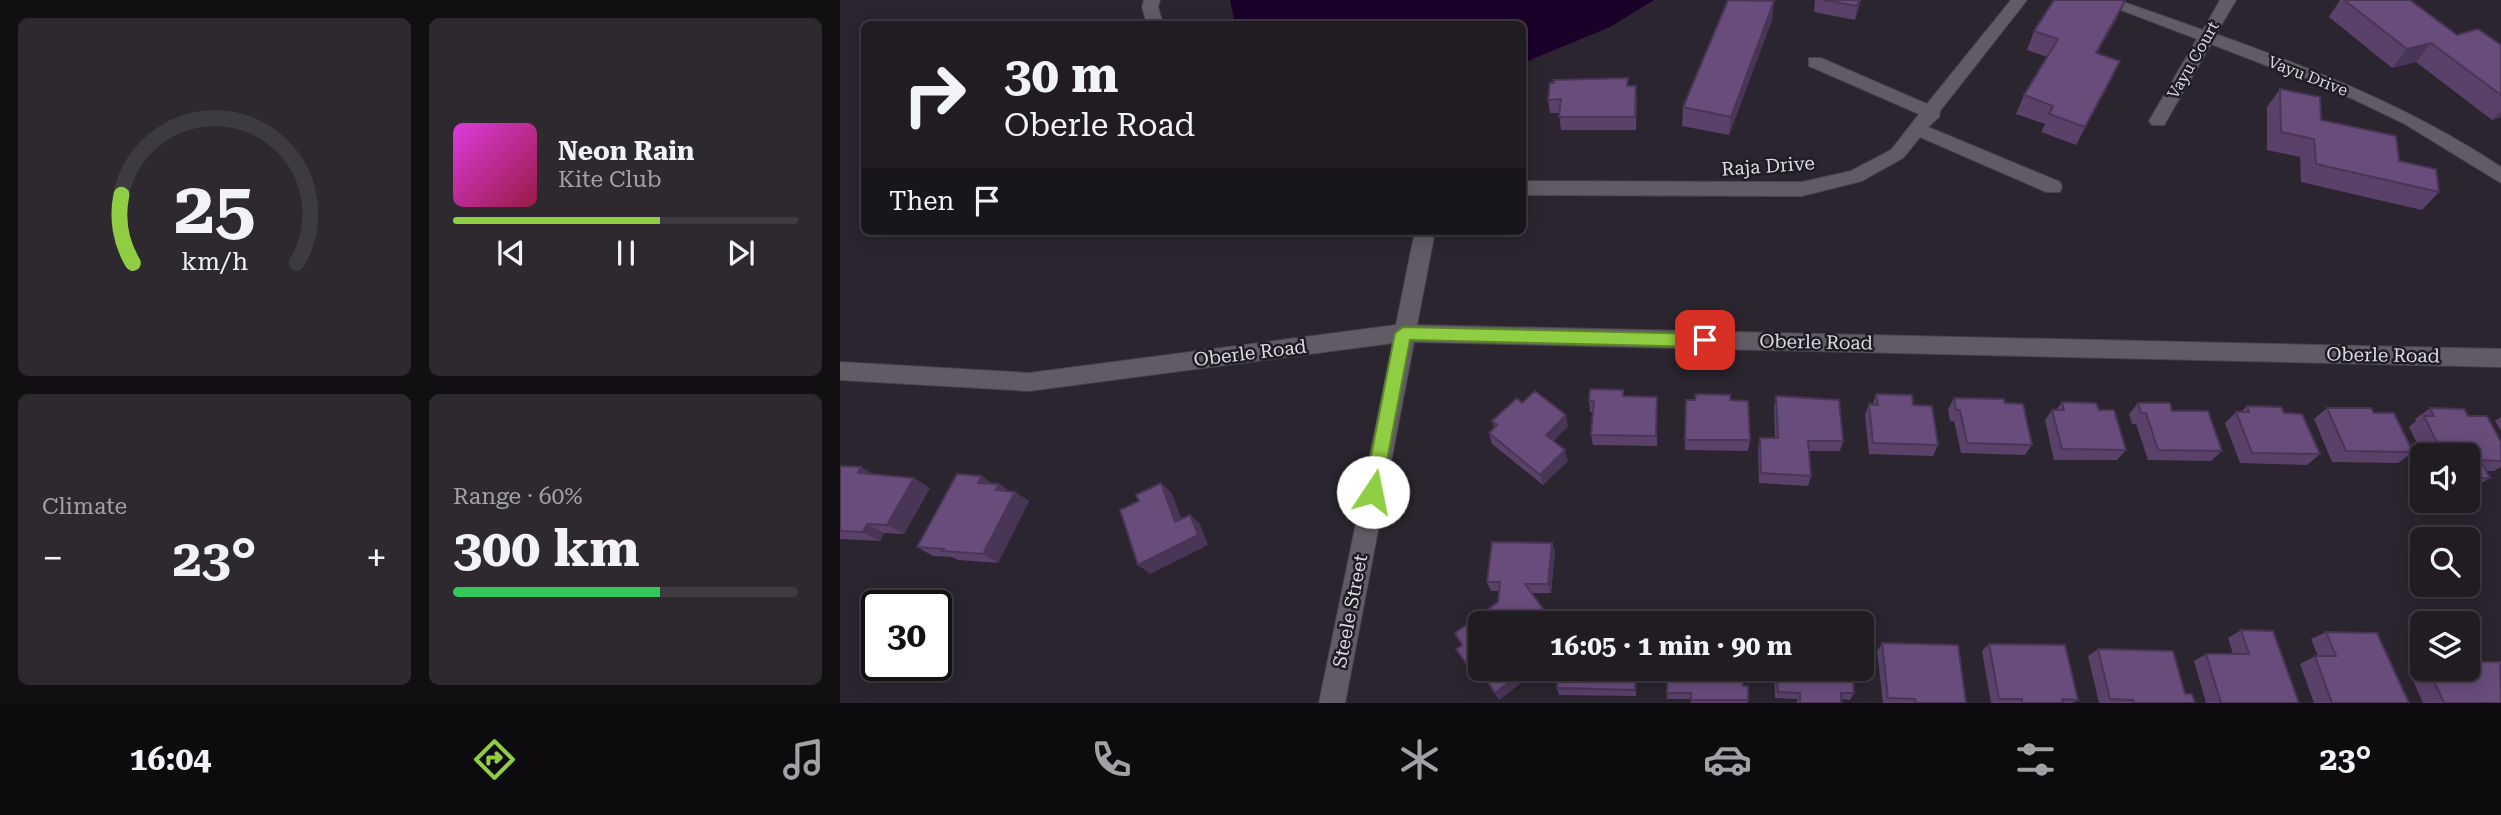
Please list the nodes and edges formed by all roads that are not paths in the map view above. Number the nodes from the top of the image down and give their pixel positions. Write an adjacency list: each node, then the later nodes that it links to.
1 (1152, 0): 5 (street)
2 (2019, 0): 8 (street, Raja Drive)
3 (2103, 0): 6 (street, Vayu Drive)
4 (2228, 0): 6 (street, Vayu Court)
5 (1154, 21)
6 (2206, 38): 9 (street, Vayu Court); 11 (street, Vayu Drive)
7 (1815, 62): 8 (street)
8 (1933, 113): 10 (street, Raja Drive)
9 (2158, 121)
10 (1919, 130): 12 (street); 13 (street, Raja Drive)
11 (2501, 176)
12 (2053, 187)
13 (1526, 188)
14 (1423, 235): 15 (street, Steele Street)
15 (1403, 333): 16 (street, Oberle Road); 17 (street, Oberle Road); 18 (street, Steele Street)
16 (2501, 358)
17 (840, 371)
18 (1332, 703)

